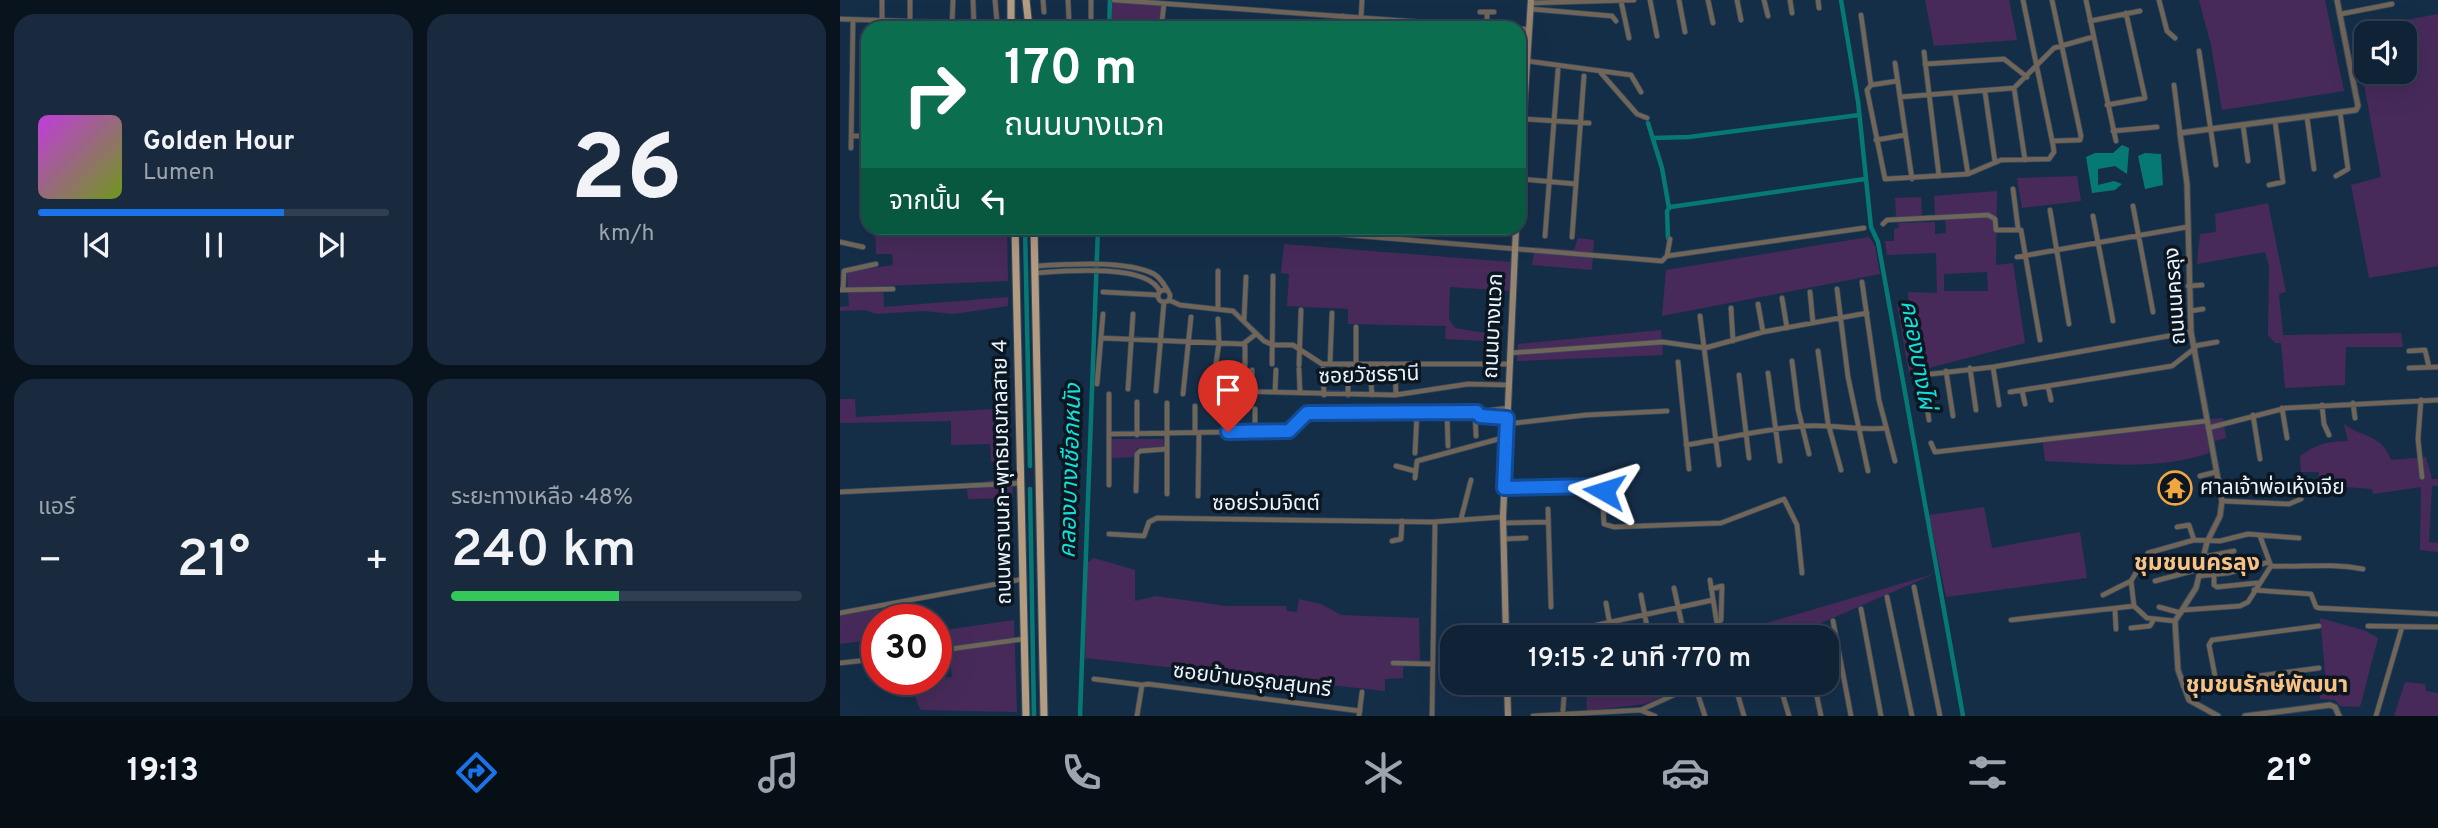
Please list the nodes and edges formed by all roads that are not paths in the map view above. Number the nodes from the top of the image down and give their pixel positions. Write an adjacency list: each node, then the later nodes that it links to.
1 (882, 0): 49 (street)
2 (910, 0): 50 (street)
3 (953, 0): 51 (street)
4 (973, 0): 52 (street)
5 (992, 0): 53 (street)
6 (1009, 0): 54 (main road)
7 (1028, 0): 55 (main road)
8 (1043, 0): 33 (street)
9 (1068, 0): 46 (street)
10 (1091, 0): 43 (street)
11 (1114, 0): 28 (street)
12 (1362, 0): 44 (street)
13 (1634, 0): 27 (street)
14 (1650, 0): 65 (street)
15 (1679, 0): 64 (street)
16 (1708, 0): 62 (street)
17 (1737, 0): 47 (street)
18 (1764, 0): 42 (street)
19 (1790, 0): 37 (street)
20 (1818, 0): 31 (street)
21 (2023, 0): 76 (street)
22 (2052, 0): 69 (street)
23 (2086, 0): 61 (street)
24 (2159, 0): 68 (street)
25 (2337, 0): 39 (street)
26 (1551, 1): 27 (street); 29 (street)
27 (1621, 1): 67 (street)
28 (1164, 4): 41 (street); 56 (street)
29 (1531, 4): 60 (street); 63 (main road)
30 (2392, 4): 39 (street)
31 (1819, 8)
32 (2140, 11): 38 (street)
33 (1044, 12)
34 (1480, 12): 35 (street)
35 (1488, 12): 36 (street); 59 (street)
36 (1494, 12)
37 (1792, 13)
38 (2126, 13): 61 (street); 90 (street)
39 (2341, 14): 91 (street)
40 (1861, 15): 82 (street)
41 (1343, 16): 44 (street); 57 (street)
42 (1768, 16)
43 (1091, 18)
44 (1361, 18): 58 (street)
45 (840, 19): 48 (street)
46 (1069, 20)
47 (1741, 20)
48 (853, 21): 49 (street); 105 (street)
49 (882, 21)
50 (910, 21)
51 (952, 21)
52 (974, 21)
53 (996, 21)
54 (1011, 21)
55 (1029, 21)
56 (1162, 21)
57 (1343, 21)
58 (1386, 21)
59 (1487, 21)
60 (1616, 21)
61 (2090, 21): 66 (street)
62 (1713, 23)
63 (1529, 29): 72 (main road)
64 (1685, 32)
65 (1657, 36)
66 (2093, 37): 69 (street); 90 (street)
67 (1629, 38)
68 (2175, 38)
69 (2062, 45): 76 (street); 108 (street)
70 (2199, 51): 101 (street)
71 (1924, 52): 74 (street)
72 (1527, 61): 75 (main road); 78 (street)
73 (1895, 63): 81 (street)
74 (1925, 64): 80 (street); 88 (street)
75 (1526, 65)
76 (2035, 69): 80 (street); 108 (street)
77 (1558, 70): 95 (street)
78 (1600, 73): 85 (street); 93 (street)
79 (1584, 76): 97 (street)
80 (2027, 77): 84 (street)
81 (1897, 81): 82 (street); 89 (street)
82 (1871, 85): 107 (street)
83 (2174, 85): 103 (street)
84 (2014, 88): 86 (street); 111 (street)
85 (1641, 92)
86 (1985, 92): 87 (street); 113 (street)
87 (1955, 93): 88 (street); 116 (street)
88 (1928, 95): 89 (street); 117 (street)
89 (1900, 97): 104 (street)
90 (2107, 105): 102 (street)
91 (2340, 112): 92 (street); 118 (street)
92 (2307, 117): 96 (street); 115 (street)
93 (1647, 118)
94 (1526, 119): 95 (street)
95 (1553, 120): 97 (street); 121 (street)
96 (2275, 121): 99 (street); 123 (street)
97 (1581, 122): 98 (street); 122 (street)
98 (1589, 123)
99 (2243, 125): 101 (street); 112 (street)
100 (2157, 127): 102 (street)
101 (2212, 130): 103 (street); 114 (street)
102 (2113, 131): 109 (street)
103 (2180, 133): 129 (street, ถนนนครลุง)
104 (1905, 135): 107 (street); 119 (street)
105 (851, 136): 106 (street); 110 (street)
106 (861, 136)
107 (1876, 140): 119 (street)
108 (2052, 141): 111 (street)
109 (2116, 141)
110 (851, 148)
111 (2025, 160): 113 (street)
112 (2248, 161)
113 (1995, 162): 116 (street)
114 (2216, 165)
115 (2314, 169)
116 (1968, 174): 117 (street)
117 (1939, 176): 119 (street)
118 (2336, 176)
119 (1912, 179)
120 (1526, 180): 121 (street)
121 (1549, 182): 122 (street); 137 (street)
122 (1576, 184): 138 (street)
123 (2269, 186)
124 (2013, 189): 131 (street)
125 (2133, 206): 136 (street)
126 (2050, 210): 144 (street)
127 (2093, 216): 141 (street)
128 (1883, 224): 131 (street)
129 (2187, 227): 136 (street); 156 (street, ถนนนครลุง)
130 (1864, 228): 145 (street)
131 (2018, 228): 146 (street)
132 (1015, 235): 311 (main road, ถนนพรานนก-พุทธมณฑลสาย 4)
133 (1034, 235): 149 (main road, ถนนพรานนก-พุทธมณฑลสาย 4)
134 (1349, 235): 143 (street)
135 (1516, 235): 143 (main road, ถนนบางแวก)
136 (2139, 235): 141 (street); 172 (street)
137 (1545, 236)
138 (1573, 237)
139 (1670, 239): 145 (street)
140 (840, 242): 142 (street)
141 (2098, 242): 144 (street); 182 (street)
142 (863, 247)
143 (1516, 249): 145 (street); 205 (main road, ถนนบางแวก)
144 (2057, 250): 146 (street); 184 (street)
145 (1667, 256)
146 (2025, 256): 147 (street); 192 (street)
147 (2017, 257)
148 (876, 264): 159 (street)
149 (1035, 270): 150 (street); 150 (street); 309 (main road, ถนนพรานนก-พุทธมณฑลสาย 4)
150 (1117, 270): 160 (street); 163 (street)
151 (1218, 271): 167 (street)
152 (1273, 276): 199 (street)
153 (1246, 277): 181 (street)
154 (1862, 282): 174 (street)
155 (2202, 285): 156 (street)
156 (2188, 286): 171 (street, ถนนนครลุง)
157 (893, 289): 159 (street)
158 (1837, 289): 179 (street)
159 (841, 290)
160 (1168, 291): 163 (street); 165 (street)
161 (1103, 292): 163 (street)
162 (1810, 292): 183 (street)
163 (1159, 294): 165 (street)
164 (1783, 298): 186 (street)
165 (1166, 301): 167 (street); 193 (street)
166 (1758, 304): 187 (street)
167 (1217, 308): 181 (street)
168 (1731, 308): 194 (street)
169 (2203, 309): 171 (street)
170 (1301, 310): 201 (street)
171 (2189, 311): 188 (street, ถนนนครลุง)
172 (2152, 312)
173 (1332, 313): 209 (street)
174 (1867, 313): 179 (street); 274 (street)
175 (1103, 314): 190 (street)
176 (1133, 314): 191 (street)
177 (1700, 316): 202 (street)
178 (1191, 317): 195 (street)
179 (1840, 318): 183 (street); 277 (street)
180 (1218, 319): 197 (street)
181 (1244, 321): 189 (street)
182 (2113, 321)
183 (1813, 323): 186 (street)
184 (2069, 324)
185 (1356, 327): 210 (street)
186 (1787, 328): 187 (street)
187 (1763, 332): 194 (street)
188 (2191, 332): 200 (street, ถนนนครลุง); 213 (street)
189 (1256, 334): 198 (street); 199 (street)
190 (1101, 338): 191 (street); 229 (street)
191 (1132, 340): 193 (street); 232 (street)
192 (2040, 340)
193 (1162, 341): 195 (street); 234 (street)
194 (1733, 341): 202 (street)
195 (1190, 342): 197 (street); 241 (street)
196 (2217, 342): 200 (street)
197 (1219, 343): 198 (street); 246 (street)
198 (1245, 343): 212 (street)
199 (1272, 345): 201 (street); 208 (street)
200 (2194, 347): 231 (street); 271 (street, ถนนนครลุง)
201 (1299, 348): 209 (street); 239 (street)
202 (1705, 348): 205 (street); 289 (street)
203 (1818, 351): 272 (street)
204 (2409, 351): 214 (street)
205 (1510, 353): 211 (main road, ถนนบางแวก)
206 (1792, 361): 273 (street)
207 (1678, 362): 291 (street)
208 (1272, 364)
209 (1330, 364): 210 (street)
210 (1356, 364): 211 (street)
211 (1509, 364): 230 (main road, ถนนบางแวก)
212 (1245, 365)
213 (1993, 367): 217 (street); 254 (street)
214 (2429, 367): 215 (street); 218 (street)
215 (2438, 367)
216 (1348, 368): 243 (street)
217 (1970, 368): 224 (street); 260 (street)
218 (2409, 368)
219 (1323, 369): 242 (street)
220 (1370, 369): 244 (street)
221 (1252, 370): 236 (street)
222 (1276, 370): 237 (street)
223 (1395, 371): 245 (street)
224 (1946, 371): 227 (street); 267 (street)
225 (1768, 373): 276 (street)
226 (1739, 375): 284 (street)
227 (1922, 375): 228 (street); 269 (street)
228 (1914, 376)
229 (1097, 384)
230 (1509, 385): 245 (street, ซอยวัชรธานี); 257 (main road, ถนนบางแวก)
231 (2048, 386): 233 (street); 247 (street)
232 (1128, 389)
233 (2022, 390): 238 (street); 253 (street)
234 (1156, 391)
235 (1229, 391): 236 (street, ซอยวัชรธานี)
236 (1252, 392): 237 (street, ซอยวัชรธานี)
237 (1275, 392): 239 (street, ซอยวัชรธานี)
238 (2010, 392)
239 (1300, 393): 242 (street, ซอยวัชรธานี)
240 (1109, 394): 281 (street)
241 (1183, 394)
242 (1324, 395): 243 (street, ซอยวัชรธานี)
243 (1348, 395): 244 (street, ซอยวัชรธานี)
244 (1372, 395): 245 (street, ซอยวัชรธานี)
245 (1396, 395)
246 (1211, 397)
247 (2052, 400)
248 (2421, 400): 249 (street); 252 (street); 308 (street)
249 (2438, 400)
250 (1137, 402): 282 (street)
251 (1167, 403): 283 (street)
252 (2353, 403): 255 (street); 268 (street)
253 (2025, 404)
254 (1999, 405)
255 (2322, 405): 258 (street); 285 (street)
256 (1195, 406): 279 (street)
257 (1508, 408): 263 (street); 270 (main road, ถนนบางแวก)
258 (2282, 408): 266 (street); 288 (street)
259 (1255, 409): 280 (street)
260 (1976, 410)
261 (1667, 411): 270 (street)
262 (1417, 412): 265 (street); 280 (street); 294 (street)
263 (1476, 412): 265 (street); 270 (street); 286 (street)
264 (1224, 413): 278 (street)
265 (1447, 413): 292 (street)
266 (2253, 415): 275 (street); 297 (street)
267 (1952, 416)
268 (2355, 418)
269 (1929, 420)
270 (1507, 421): 287 (main road, ถนนบางแวก)
271 (2207, 421): 275 (street, ถนนนครลุง); 290 (street)
272 (1829, 425): 273 (street); 277 (street); 303 (street)
273 (1802, 426): 276 (street); 295 (street)
274 (1886, 428): 277 (street); 299 (street)
275 (2208, 428): 306 (street, ถนนนครลุง)
276 (1776, 430): 284 (street); 298 (street)
277 (1860, 430): 305 (street)
278 (1224, 432): 279 (street); 280 (street)
279 (1197, 433): 283 (street); 318 (street)
280 (1255, 433)
281 (1109, 434): 282 (street); 313 (street)
282 (1137, 435): 283 (street)
283 (1167, 435): 293 (street)
284 (1746, 435): 289 (street); 296 (street)
285 (2329, 435)
286 (1476, 436)
287 (1506, 437): 304 (street); 314 (main road, ถนนบางแวก)
288 (2287, 438)
289 (1716, 440): 291 (street); 300 (street)
290 (1931, 443)
291 (1686, 445): 302 (street)
292 (1448, 446)
293 (1167, 449): 315 (street); 317 (street)
294 (1415, 453)
295 (1809, 454)
296 (1749, 458)
297 (2260, 459)
298 (1780, 461)
299 (1895, 461)
300 (1719, 465)
301 (1396, 466): 304 (street)
302 (1689, 470)
303 (1841, 470)
304 (1415, 471): 310 (street)
305 (1868, 471)
306 (2216, 472): 307 (street); 320 (street, ถนนนครลุง)
307 (2200, 477)
308 (2422, 477)
309 (1039, 478): 311 (main road); 408 (main road, ถนนพรานนก-พุทธมณฑลสาย 4)
310 (1415, 478)
311 (1021, 480): 316 (street); 343 (main road, ถนนพรานนก-พุทธมณฑลสาย 4)
312 (1471, 480): 322 (street)
313 (1109, 485)
314 (1504, 488): 323 (main road, ถนนบางแวก); 340 (street)
315 (1136, 491)
316 (840, 492)
317 (1167, 494)
318 (1198, 496)
319 (2301, 499): 320 (street)
320 (2222, 501): 335 (street)
321 (1548, 509): 326 (street)
322 (1461, 519): 323 (street, ซอยร่วมจิตต์); 325 (street, ซอยร่วมจิตต์)
323 (1503, 520): 326 (street, ซอยร่วมจิตต์); 332 (main road, ถนนบางแวก)
324 (1402, 521): 325 (street, ซอยร่วมจิตต์); 328 (street, ซอยร่วมจิตต์); 334 (street)
325 (1436, 522): 388 (street)
326 (1548, 522): 358 (street)
327 (2176, 527): 333 (street)
328 (1109, 534)
329 (2260, 536): 331 (street); 335 (street); 338 (street)
330 (1526, 538): 332 (street)
331 (2299, 538)
332 (1503, 539): 372 (main road, ถนนบางแวก)
333 (2193, 540): 335 (street); 345 (street)
334 (1392, 541)
335 (2207, 542): 337 (street)
336 (2234, 551): 337 (street)
337 (2203, 557): 341 (street)
338 (2270, 564): 339 (street); 342 (street); 347 (street)
339 (2363, 569)
340 (1802, 573)
341 (2200, 573): 342 (street); 346 (street); 363 (street)
342 (2214, 575): 347 (street)
343 (1023, 579): 364 (street); 383 (main road, ถนนพรานนก-พุทธมณฑลสาย 4)
344 (1710, 580): 350 (street)
345 (2132, 581): 353 (street); 357 (street)
346 (2155, 581)
347 (2258, 583): 351 (street)
348 (1914, 587): 422 (street)
349 (1675, 588): 359 (street)
350 (1711, 589): 355 (street); 355 (street)
351 (2254, 590): 363 (street); 365 (street)
352 (1641, 595): 366 (street)
353 (2103, 595)
354 (1887, 597): 421 (street)
355 (1713, 600): 359 (street)
356 (1606, 603): 371 (street)
357 (2134, 606): 362 (street); 367 (street)
358 (1551, 607)
359 (1679, 607): 366 (street); 376 (street)
360 (2159, 607): 363 (street)
361 (1861, 609): 420 (street)
362 (2115, 610): 368 (street); 382 (street)
363 (2182, 611): 370 (street)
364 (840, 613)
365 (2438, 614)
366 (1645, 615): 371 (street); 375 (street)
367 (2154, 619): 370 (street); 381 (street)
368 (2011, 620)
369 (1833, 621): 419 (street)
370 (2175, 621): 393 (street)
371 (1609, 622): 373 (street); 374 (street)
372 (1506, 625)
373 (1597, 625)
374 (1610, 625)
375 (1647, 625)
376 (1682, 625)
377 (2319, 626): 391 (street)
378 (2368, 626): 379 (street)
379 (2402, 627): 380 (street); 425 (street)
380 (2438, 627)
381 (2131, 628)
382 (2116, 629)
383 (1024, 639): 384 (street); 407 (main road, ถนนพรานนก-พุทธมณฑลสาย 4)
384 (952, 649)
385 (861, 661): 386 (street)
386 (840, 663)
387 (1393, 663): 388 (street)
388 (1432, 664): 410 (street)
389 (2319, 668): 391 (street)
390 (1094, 679): 392 (street, ซอยบ้านอรุณสุนทรี)
391 (2216, 681): 393 (street)
392 (1142, 685): 404 (street, ซอยบ้านอรุณสุนทรี); 409 (street, ซอยบ้านอรุณสุนทรี)
393 (2182, 686): 406 (street)
394 (1362, 692): 404 (street, ซอยบ้านอรุณสุนทรี)
395 (1507, 695): 411 (main road)
396 (1564, 695): 402 (street)
397 (1674, 695): 403 (street)
398 (1698, 695): 415 (street)
399 (1738, 695): 416 (street)
400 (1783, 695): 417 (street)
401 (1817, 695): 418 (street)
402 (1563, 710)
403 (1640, 710): 405 (street); 414 (street)
404 (1360, 713)
405 (1626, 714): 413 (street)
406 (2216, 715)
407 (1026, 716)
408 (1044, 716)
409 (1137, 716)
410 (1432, 716)
411 (1508, 716)
412 (1533, 716): 413 (street)
413 (1552, 716)
414 (1656, 716)
415 (1705, 716)
416 (1744, 716)
417 (1789, 716)
418 (1821, 716)
419 (1851, 716)
420 (1881, 716)
421 (1912, 716)
422 (1940, 716)
423 (2245, 716): 424 (street)
424 (2339, 716)
425 (2376, 716)

